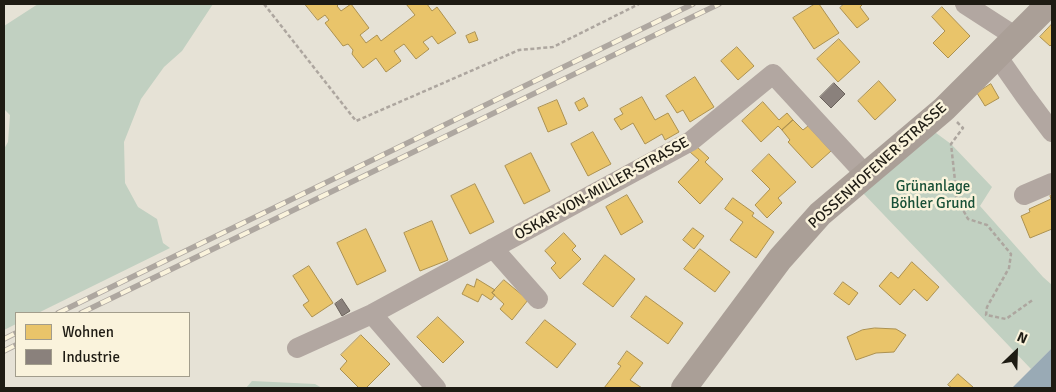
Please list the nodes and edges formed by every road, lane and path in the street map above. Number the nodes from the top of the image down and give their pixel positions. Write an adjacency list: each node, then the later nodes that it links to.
1 (264, 4): 2 (path)
2 (639, 4)
3 (965, 4): 5 (street)
4 (1050, 4): 5 (main road, POSSENHOFENER STRASSE)
5 (1016, 37): 6 (main road, POSSENHOFENER STRASSE)
6 (997, 56): 7 (main road, POSSENHOFENER STRASSE); 8 (street)
7 (944, 109): 9 (main road, POSSENHOFENER STRASSE); 14 (path)
8 (1052, 132)
9 (866, 175): 12 (street, OSKAR-VON-MILLER-STRASSE); 18 (main road, POSSENHOFENER STRASSE)
10 (1052, 183): 11 (street)
11 (1024, 195)
12 (493, 248): 13 (street); 15 (street, OSKAR-VON-MILLER-STRASSE)
13 (538, 299)
14 (1034, 299)
15 (372, 314): 16 (street, OSKAR-VON-MILLER-STRASSE); 17 (street)
16 (297, 348)
17 (436, 388)
18 (684, 388)

